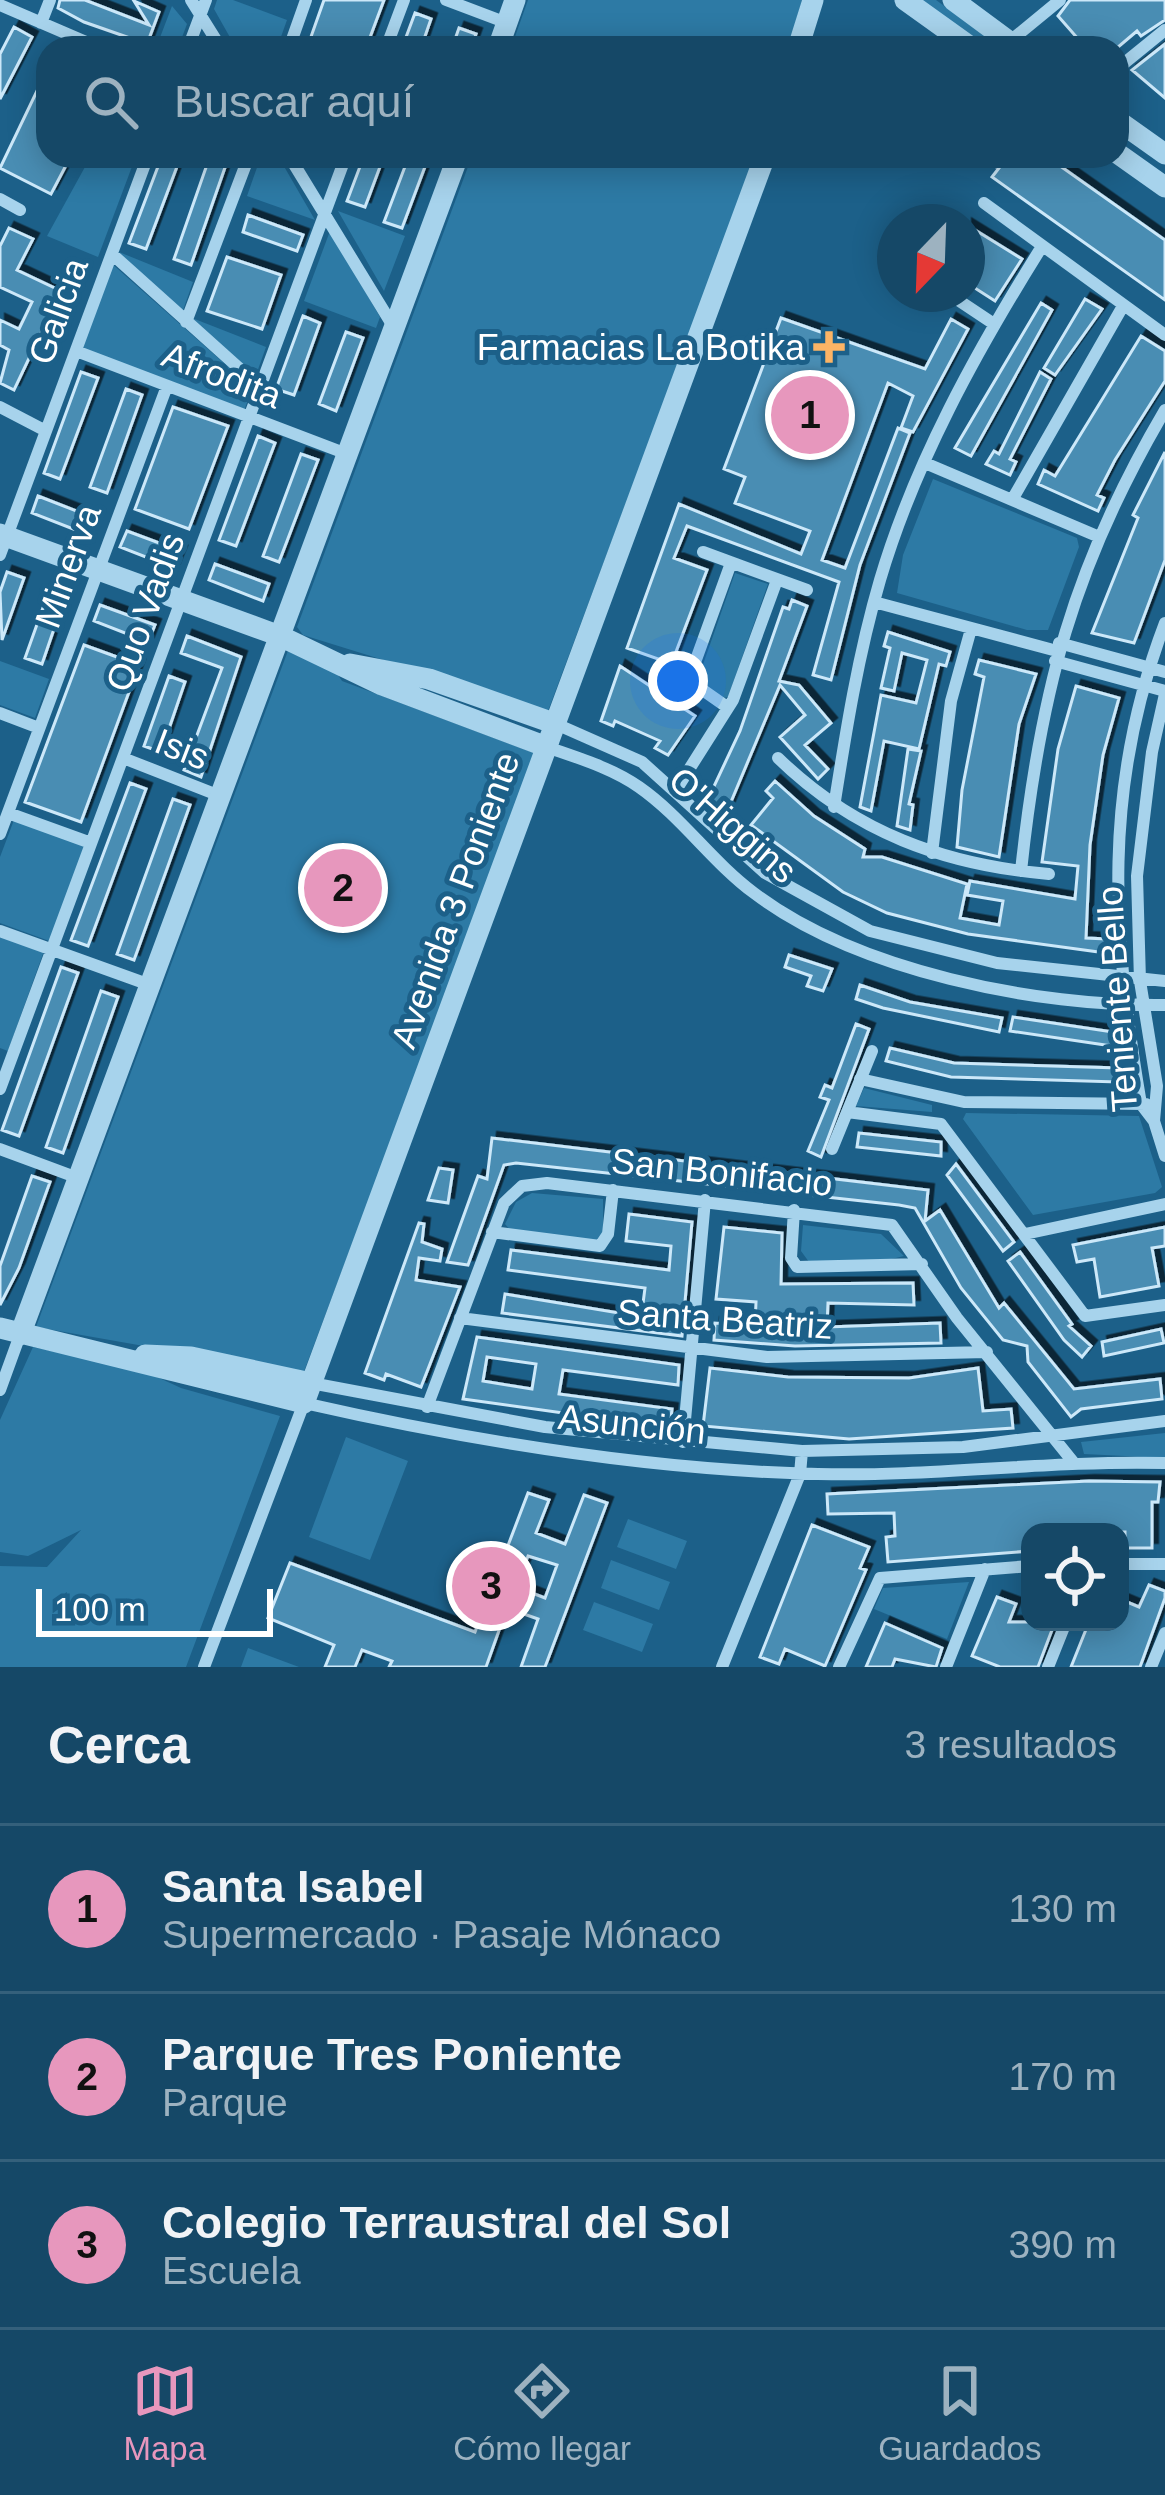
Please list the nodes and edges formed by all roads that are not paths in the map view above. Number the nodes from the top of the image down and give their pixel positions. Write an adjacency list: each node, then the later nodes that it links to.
1 (50, 0): 14 (street)
2 (191, 0): 13 (street)
3 (206, 0): 13 (street)
4 (306, 0): 20 (street)
5 (404, 0): 21 (street)
6 (446, 0): 15 (street)
7 (515, 0): 15 (street)
8 (813, 0): 23 (street)
9 (905, 0): 24 (street)
10 (953, 0): 25 (street)
11 (1060, 0): 26 (street)
12 (0, 5): 14 (street)
13 (200, 15): 18 (street); 19 (street)
14 (41, 23): 17 (street)
15 (507, 23): 22 (street)
16 (1165, 30): 27 (street)
17 (72, 36)
18 (192, 36)
19 (213, 36)
20 (293, 36)
21 (390, 36)
22 (502, 36)
23 (802, 36)
24 (955, 36)
25 (1002, 36)
26 (1023, 36)
27 (1129, 59)
28 (1129, 126): 29 (street)
29 (1162, 146)
30 (1129, 162): 37 (street)
31 (144, 168): 43 (street, Galicia)
32 (244, 168): 46 (street)
33 (296, 168): 41 (street)
34 (341, 168): 41 (street, Quo Vadis)
35 (454, 168): 48 (street)
36 (761, 168): 82 (street, Avenida 3 Poniente)
37 (1165, 187)
38 (0, 200): 40 (street)
39 (984, 203): 42 (street)
40 (20, 210)
41 (324, 214): 48 (street); 52 (street, Quo Vadis)
42 (1041, 248): 44 (street); 47 (street)
43 (112, 254): 46 (street); 50 (street, Galicia)
44 (1123, 305): 49 (street); 59 (street)
45 (976, 312): 47 (street)
46 (186, 322): 52 (street)
47 (994, 324): 58 (street)
48 (394, 327): 57 (street)
49 (1165, 335)
50 (76, 351): 51 (street, Afrodita); 56 (street, Galicia)
51 (166, 386): 55 (street, Afrodita); 64 (street, Minerva)
52 (260, 387): 55 (street, Quo Vadis)
53 (0, 407): 56 (street)
54 (1165, 410): 60 (street)
55 (249, 417): 57 (street, Afrodita); 67 (street, Quo Vadis)
56 (46, 431): 61 (street, Galicia)
57 (347, 454): 71 (street)
58 (925, 463): 59 (street); 68 (street)
59 (1012, 500): 60 (street)
60 (1096, 536): 72 (street)
61 (2, 542): 64 (street, O'Higgins)
62 (703, 552): 63 (street)
63 (731, 563): 65 (street); 77 (street)
64 (98, 570): 67 (street, O'Higgins); 83 (street, Minerva)
65 (777, 580): 66 (street); 80 (street)
66 (807, 590)
67 (181, 600): 71 (street, O'Higgins); 85 (street, Quo Vadis)
68 (874, 602): 70 (street); 89 (street)
69 (1165, 622): 75 (street, Teniente Bello)
70 (971, 629): 72 (street); 93 (street)
71 (280, 636): 73 (street, O'Higgins); 88 (street)
72 (1057, 652): 75 (street); 78 (street); 94 (street)
73 (339, 663): 82 (street, O'Higgins); 84 (street, O'Higgins)
74 (667, 665): 77 (street)
75 (1150, 668): 76 (street); 78 (street, Teniente Bello)
76 (1165, 672)
77 (689, 679): 80 (street)
78 (1145, 686): 79 (street); 98 (street, Teniente Bello)
79 (1165, 693): 99 (street, Teniente Bello)
80 (727, 707): 87 (street)
81 (0, 712): 83 (street)
82 (556, 724): 84 (street, Avenida 3 Poniente); 87 (street, O'Higgins)
83 (40, 728): 90 (street, Minerva)
84 (547, 747): 102 (street, O'Higgins); 132 (street, Avenida 3 Poniente)
85 (123, 758): 88 (street, Isis); 92 (street, Quo Vadis)
86 (778, 758): 89 (street)
87 (676, 790): 98 (street, O'Higgins)
88 (220, 796): 101 (street)
89 (834, 807): 93 (street)
90 (8, 813): 91 (street, Minerva); 92 (street)
91 (0, 834)
92 (91, 843): 97 (street, Quo Vadis)
93 (932, 853): 94 (street)
94 (1021, 871): 95 (street)
95 (1049, 874)
96 (0, 931): 97 (street)
97 (52, 949): 101 (street); 106 (street, Quo Vadis)
98 (1120, 980): 99 (street, O'Higgins); 102 (street, Teniente Bello)
99 (1140, 981): 100 (street, O'Higgins); 104 (street, Teniente Bello)
100 (1165, 981)
101 (150, 985): 118 (street)
102 (1124, 1004): 104 (street, O'Higgins); 111 (street, Teniente Bello)
103 (1165, 1005): 104 (street, O'Higgins)
104 (1144, 1006): 110 (street, Teniente Bello)
105 (872, 1051): 107 (street)
106 (6, 1055): 108 (street, Quo Vadis)
107 (860, 1079): 109 (street); 112 (street)
108 (0, 1089)
109 (948, 1100): 111 (street); 114 (street)
110 (1161, 1103): 111 (street); 113 (street, Teniente Bello)
111 (1141, 1104): 113 (street)
112 (847, 1112): 114 (street); 116 (street)
113 (1154, 1120): 117 (street, Teniente Bello)
114 (941, 1124): 124 (street)
115 (0, 1148): 118 (street)
116 (832, 1149)
117 (1165, 1156)
118 (78, 1178): 128 (street)
119 (613, 1190): 120 (street, San Bonifacio); 123 (street, San Bonifacio); 123 (street)
120 (705, 1200): 122 (street, San Bonifacio); 129 (street)
121 (1165, 1204): 124 (street)
122 (794, 1210): 125 (street, San Bonifacio); 125 (street)
123 (492, 1232): 127 (street, San Bonifacio)
124 (1024, 1234): 126 (street)
125 (922, 1264): 130 (street, San Bonifacio)
126 (1165, 1305)
127 (460, 1318): 129 (street, Santa Beatriz); 133 (street, San Bonifacio)
128 (10, 1331): 131 (street); 132 (street, Asunción)
129 (692, 1350): 130 (street, Santa Beatriz); 136 (street)
130 (986, 1352): 135 (street, San Bonifacio)
131 (0, 1390)
132 (307, 1393): 133 (street, Asunción); 140 (street, Asunción); 147 (street, Avenida 3 Poniente)
133 (427, 1407): 136 (street, Asunción)
134 (1165, 1421): 135 (street, Asunción)
135 (1055, 1434): 137 (street, Asunción); 139 (street, San Bonifacio)
136 (683, 1442): 137 (street, Asunción)
137 (802, 1451): 140 (street)
138 (1165, 1462): 139 (street, Asunción)
139 (1074, 1463): 140 (street, Asunción)
140 (800, 1474): 148 (street)
141 (1129, 1564): 142 (street)
142 (1165, 1564)
143 (1021, 1567): 144 (street)
144 (985, 1569): 149 (street); 150 (street)
145 (1062, 1631): 151 (street)
146 (1165, 1633): 152 (street)
147 (204, 1667)
148 (722, 1667)
149 (839, 1667)
150 (946, 1667)
151 (1048, 1667)
152 (1151, 1667)

